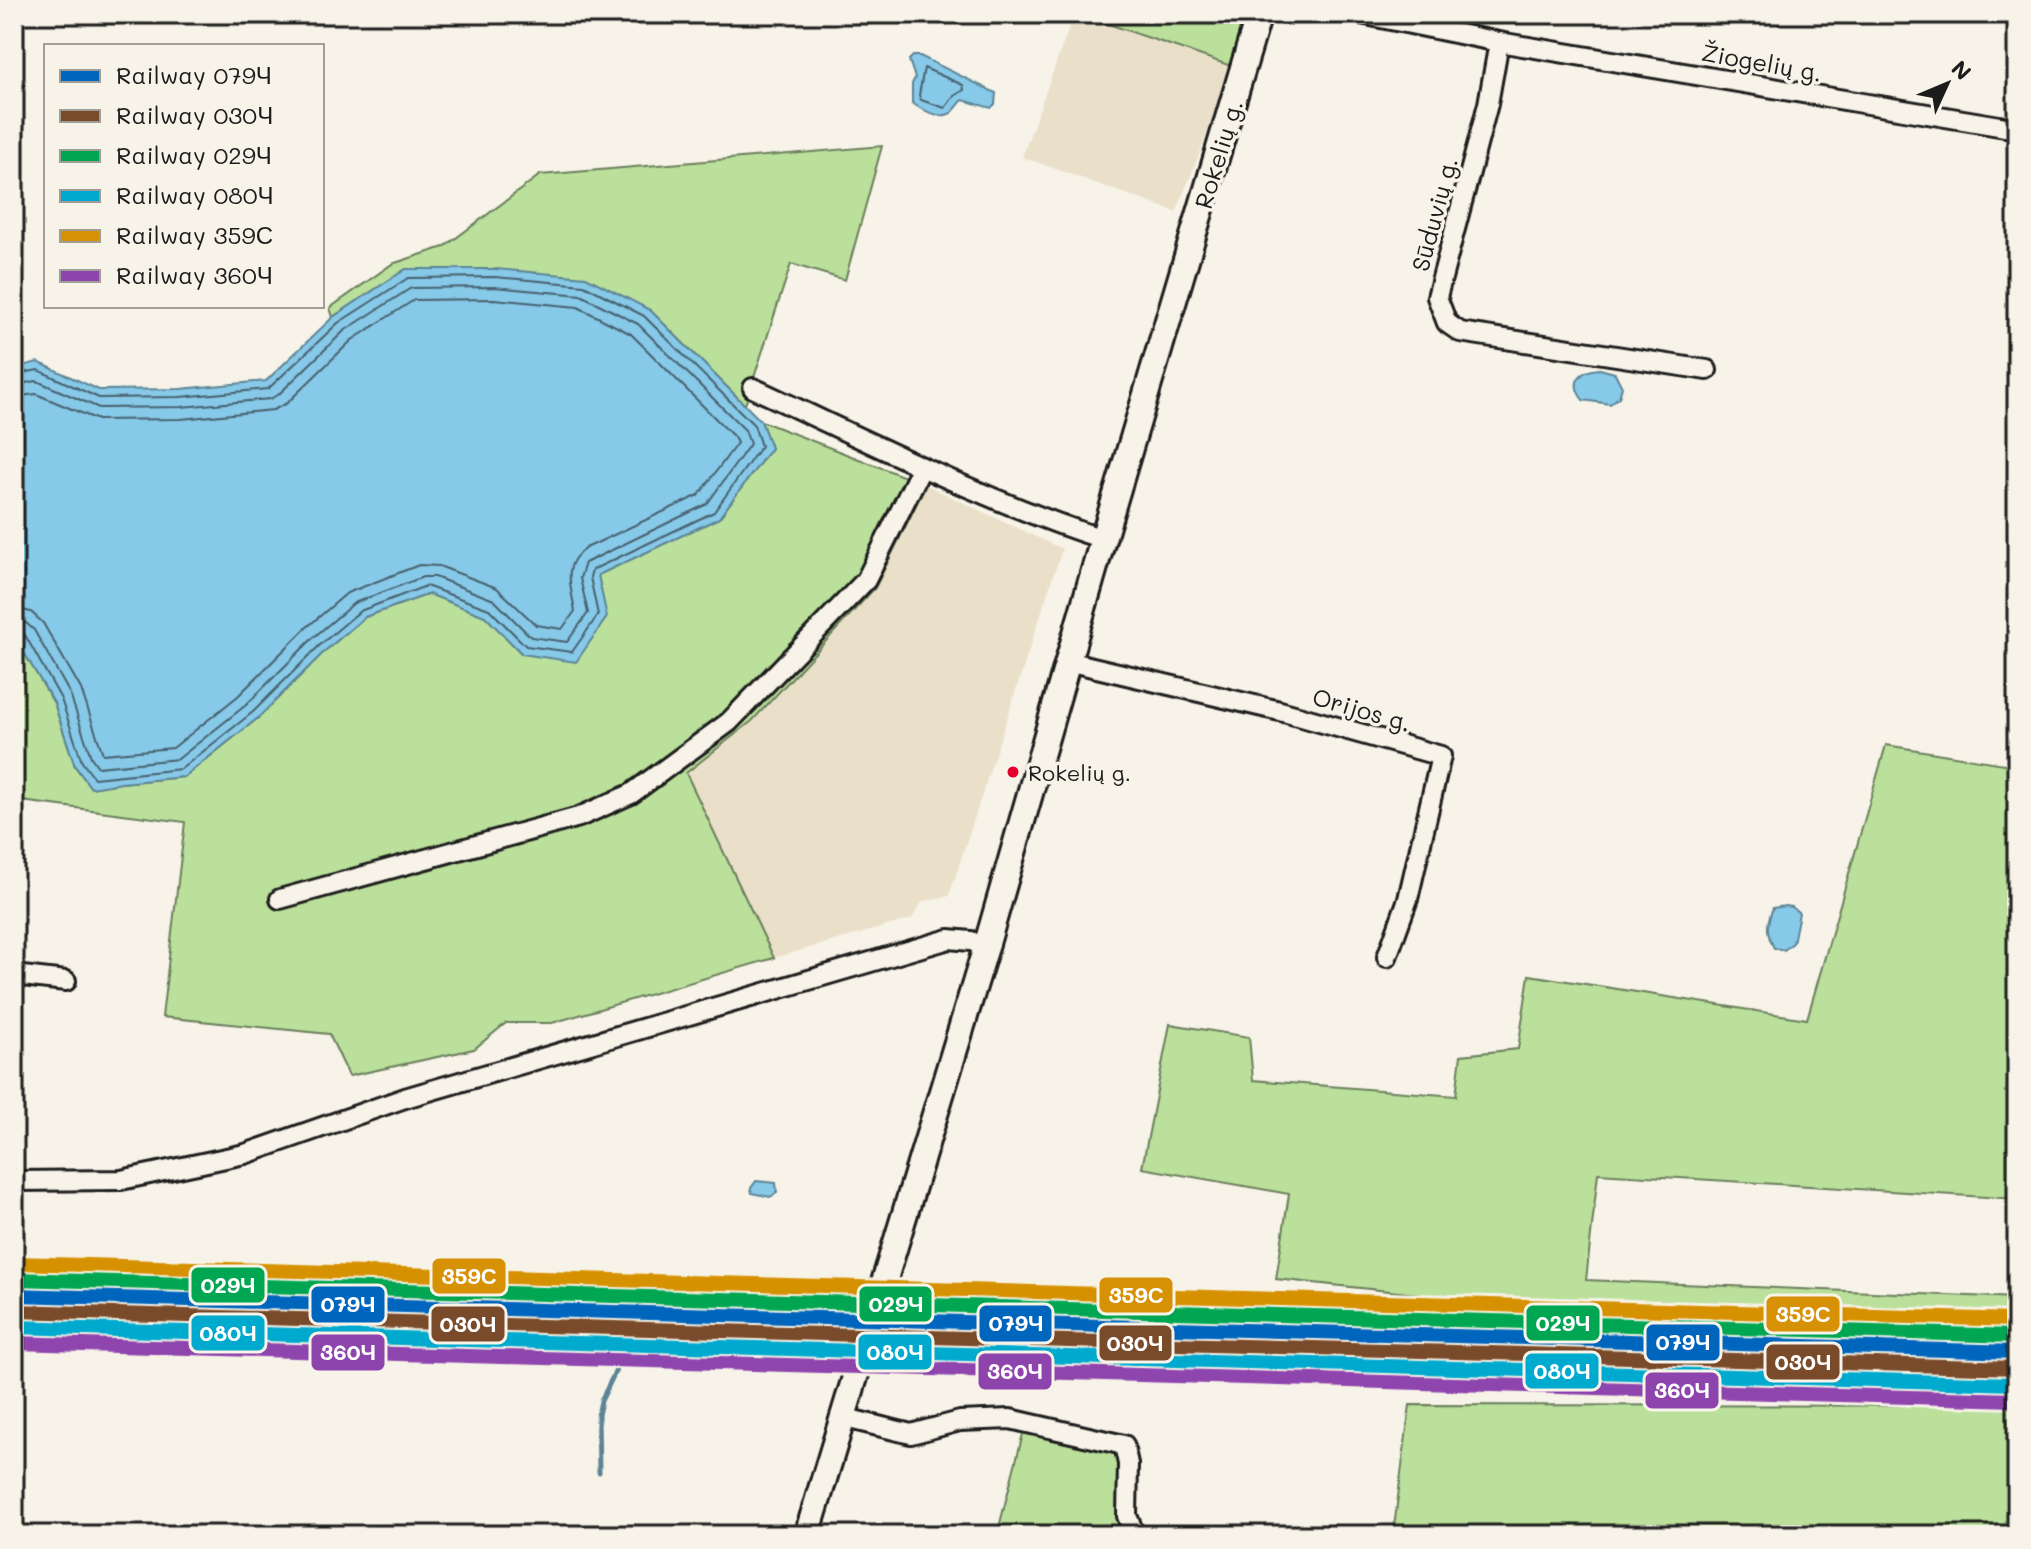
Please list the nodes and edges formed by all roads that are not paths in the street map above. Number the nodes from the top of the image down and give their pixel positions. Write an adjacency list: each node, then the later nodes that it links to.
1 (1259, 14): 8 (main road, Rokelių g.)
2 (1361, 14): 3 (street)
3 (1499, 42): 4 (street, Žiogelių g.); 5 (street, Sūduvių g.)
4 (2017, 129)
5 (1707, 370)
6 (753, 388): 7 (street)
7 (922, 467): 8 (street); 10 (street)
8 (1103, 539): 9 (main road, Rokelių g.)
9 (1067, 661): 11 (main road, Rokelių g.); 12 (street, Orijos g.)
10 (280, 899)
11 (986, 947): 15 (street); 16 (main road, Rokelių g.)
12 (1387, 957)
13 (14, 975): 14 (street)
14 (66, 981)
15 (14, 1181)
16 (841, 1417): 17 (main road, Rokelių g.); 18 (street)
17 (807, 1535)
18 (1135, 1535)

